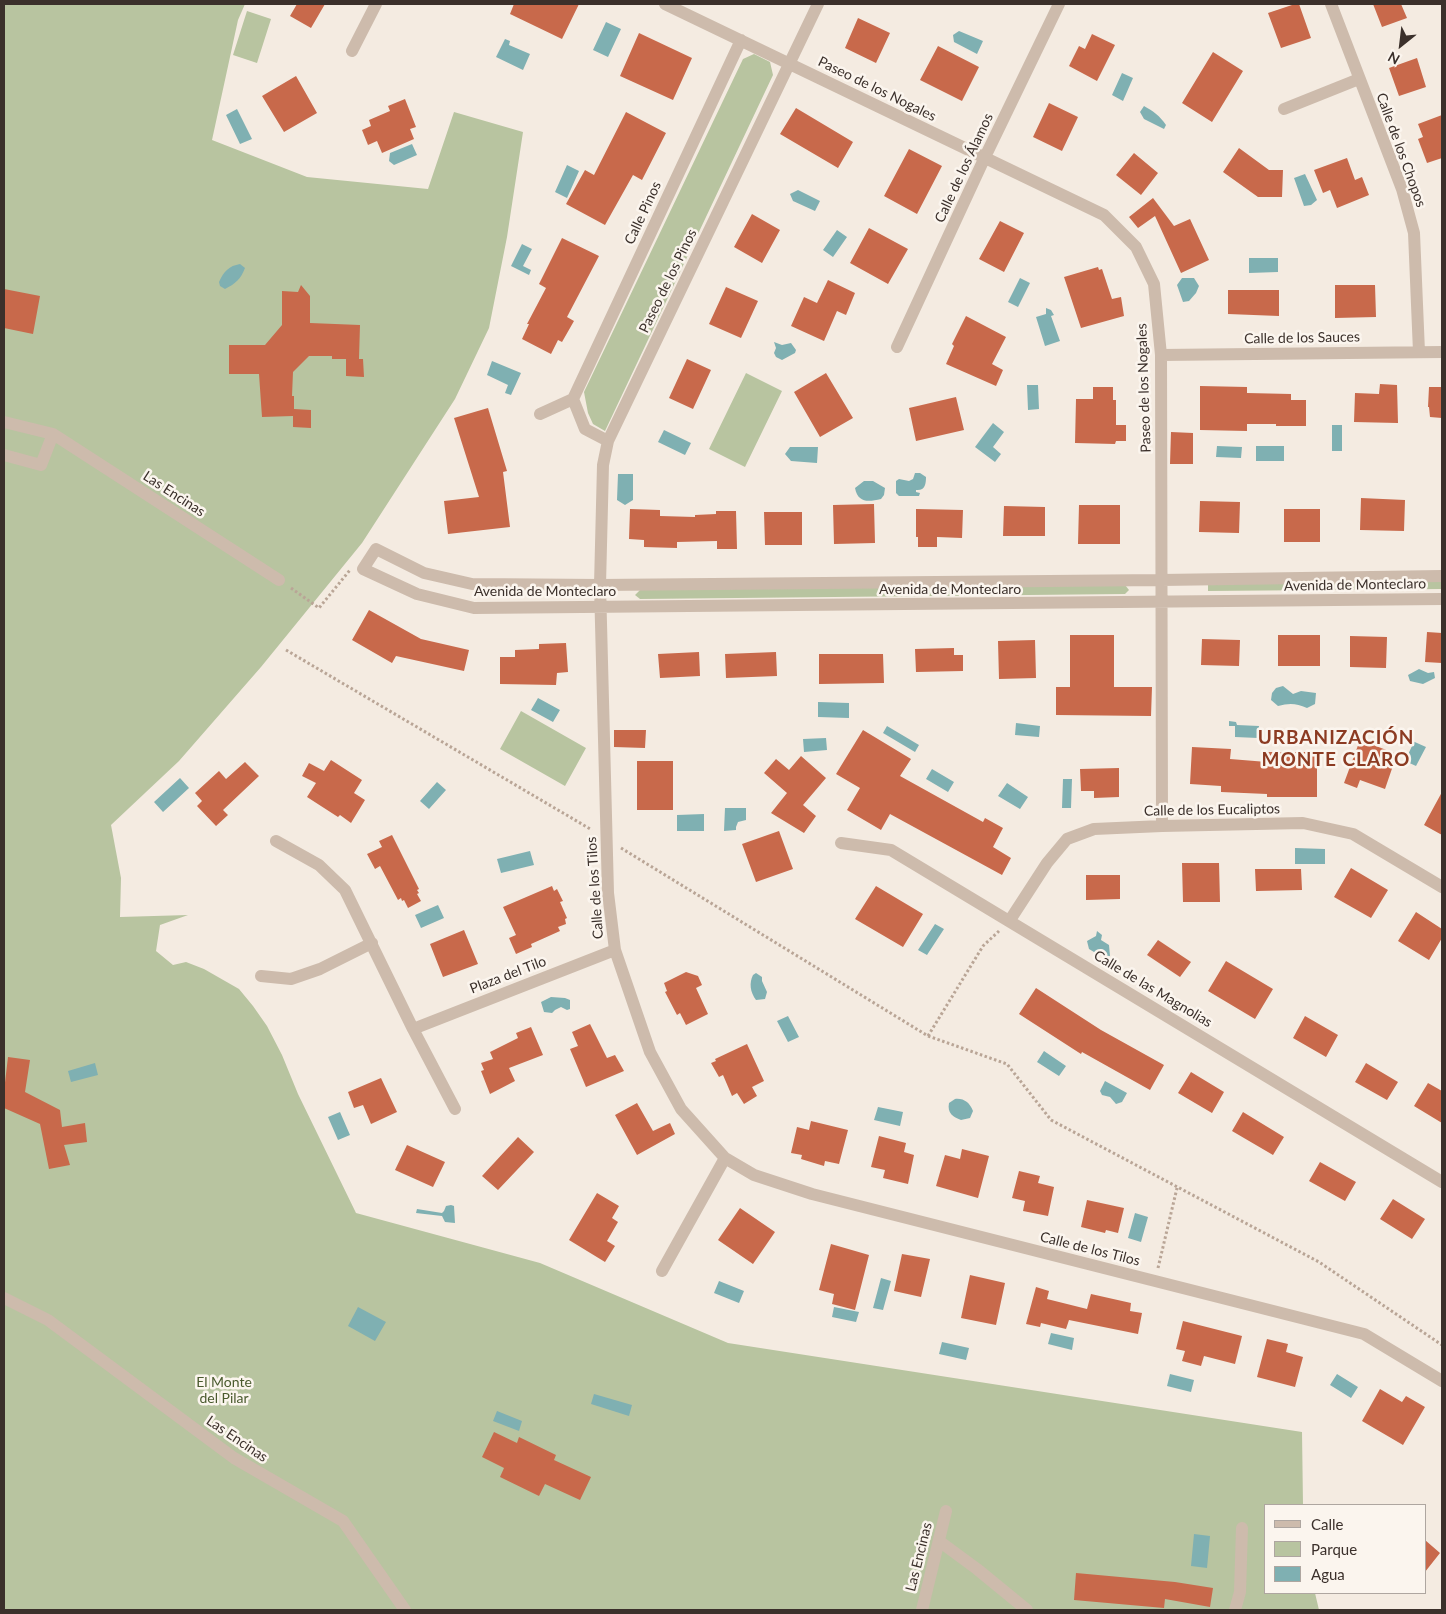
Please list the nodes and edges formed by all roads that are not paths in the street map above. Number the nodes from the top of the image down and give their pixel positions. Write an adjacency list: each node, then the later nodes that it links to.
1 (376, 4): 7 (street)
2 (665, 4): 6 (street, Paseo de los Nogales)
3 (818, 4): 8 (street, Paseo de los Pinos)
4 (1059, 4): 11 (street, Calle de los Álamos)
5 (1331, 4): 9 (street, Calle de los Chopos)
6 (741, 40): 8 (street, Paseo de los Nogales); 16 (street, Calle Pinos)
7 (352, 51)
8 (790, 64): 11 (street, Paseo de los Nogales); 20 (street, Paseo de los Pinos)
9 (1359, 79): 10 (street); 13 (street, Calle de los Chopos)
10 (1284, 109)
11 (985, 157): 12 (street, Calle de los Álamos); 15 (street, Paseo de los Nogales)
12 (897, 346)
13 (1418, 352): 14 (street, Calle de los Sauces); 15 (street, Calle de los Sauces)
14 (1442, 352)
15 (1161, 355): 24 (street, Paseo de los Nogales)
16 (573, 399): 17 (street); 20 (street)
17 (540, 414)
18 (4, 422): 19 (street, Las Encinas)
19 (53, 434): 21 (street); 23 (street, Las Encinas)
20 (608, 441): 25 (street, Paseo de los Pinos)
21 (4, 455)
22 (1442, 576): 24 (street, Avenida de Monteclaro)
23 (279, 580)
24 (1161, 580): 25 (street, Avenida de Monteclaro); 27 (street, Paseo de los Nogales)
25 (600, 585): 28 (street, Calle de los Tilos); 28 (street, Avenida de Monteclaro)
26 (1442, 599): 27 (street, Avenida de Monteclaro)
27 (1161, 602): 28 (street, Avenida de Monteclaro); 29 (street, Paseo de los Nogales)
28 (600, 607): 35 (street, Calle de los Tilos)
29 (1162, 826): 32 (street, Calle de los Eucaliptos); 33 (street, Calle de los Eucaliptos)
30 (276, 841): 34 (street)
31 (841, 843): 33 (street, Calle de las Magnolias)
32 (1442, 887)
33 (1010, 920): 40 (street, Calle de las Magnolias)
34 (372, 943): 36 (street); 37 (street)
35 (615, 950): 37 (street, Plaza del Tilo); 39 (street, Calle de los Tilos)
36 (261, 976)
37 (412, 1029): 38 (street)
38 (456, 1109)
39 (725, 1158): 41 (street); 43 (street, Calle de los Tilos)
40 (1442, 1182)
41 (662, 1271)
42 (4, 1298): 47 (street, Las Encinas)
43 (1442, 1381)
44 (946, 1510): 46 (street, Las Encinas)
45 (1242, 1528): 50 (street)
46 (938, 1541): 48 (street, Las Encinas); 49 (street)
47 (405, 1610)
48 (922, 1610)
49 (1027, 1610)
50 (1235, 1610)

